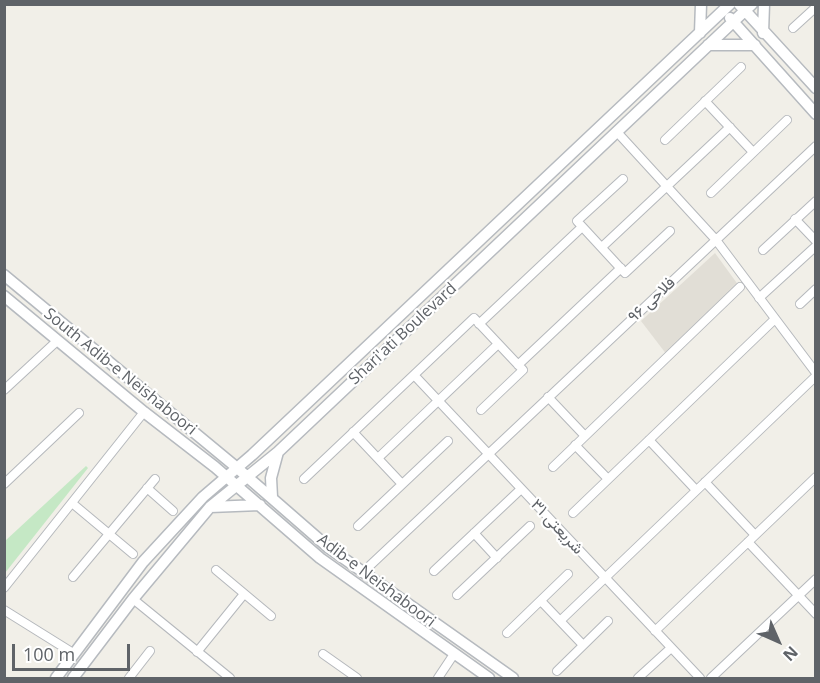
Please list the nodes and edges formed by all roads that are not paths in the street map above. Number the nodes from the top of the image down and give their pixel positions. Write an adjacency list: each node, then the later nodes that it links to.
1 (701, 4): 8 (main road)
2 (764, 4): 9 (main road)
3 (725, 6): 6 (main road); 8 (main road, Shari'ati Boulevard)
4 (745, 7): 6 (main road, Shari'ati Boulevard); 9 (main road)
5 (816, 7): 7 (street)
6 (733, 22): 10 (main road, Shari'ati Boulevard); 11 (main road)
7 (793, 28)
8 (700, 33): 62 (main road, Shari'ati Boulevard)
9 (763, 33): 13 (main road)
10 (708, 45): 11 (main road); 18 (main road, Shari'ati Boulevard)
11 (755, 45): 15 (main road)
12 (741, 67): 14 (street)
13 (816, 88)
14 (705, 101): 17 (street); 19 (street)
15 (816, 114)
16 (787, 120): 21 (street)
17 (730, 127): 21 (street); 23 (street)
18 (617, 132): 23 (street); 59 (main road, Shari'ati Boulevard)
19 (665, 140)
20 (816, 146): 29 (street, فلاحی ۹۶)
21 (753, 152): 24 (street)
22 (622, 179): 27 (street)
23 (666, 186): 29 (street); 32 (street)
24 (711, 192)
25 (816, 201): 26 (street)
26 (795, 219): 30 (street); 33 (street)
27 (580, 224): 32 (street); 42 (street)
28 (670, 231): 34 (street)
29 (716, 240): 39 (street); 49 (street, فلاحی ۹۶)
30 (816, 241)
31 (816, 246): 39 (street)
32 (602, 247): 34 (street)
33 (763, 250)
34 (623, 270): 45 (street)
35 (4, 275): 62 (main road, South Adib-e Neishaboori)
36 (741, 287): 55 (street)
37 (816, 289): 40 (street)
38 (4, 296): 43 (main road, South Adib-e Neishaboori)
39 (759, 298): 41 (street)
40 (800, 304)
41 (775, 319): 46 (street); 56 (street)
42 (476, 321): 44 (street); 47 (street)
43 (57, 341): 48 (street); 52 (main road, South Adib-e Neishaboori)
44 (498, 344): 45 (street); 50 (street)
45 (520, 368): 51 (street)
46 (816, 374): 70 (street)
47 (414, 375): 50 (street, شریعتی ۳۱); 54 (street)
48 (4, 390)
49 (548, 397): 55 (street); 60 (street, فلاحی ۹۶)
50 (438, 400): 60 (street, شریعتی ۳۱); 61 (street)
51 (480, 410)
52 (144, 412): 64 (main road, South Adib-e Neishaboori); 78 (street)
53 (79, 413): 71 (street)
54 (353, 432): 61 (street); 68 (street)
55 (585, 436): 58 (street)
56 (648, 440): 69 (street); 76 (street)
57 (448, 441): 73 (street)
58 (575, 445): 63 (street); 69 (street)
59 (278, 452): 65 (main road, Shari'ati Boulevard); 77 (main road)
60 (488, 454): 75 (street, شریعتی ۳۱); 93 (street, فلاحی ۹۶)
61 (378, 458): 73 (street)
62 (236, 467): 64 (main road, Shari'ati Boulevard); 65 (main road, South Adib-e Neishaboori)
63 (553, 467)
64 (225, 476): 72 (main road, South Adib-e Neishaboori); 114 (main road, Shari'ati Boulevard)
65 (246, 476): 72 (main road, Shari'ati Boulevard); 77 (main road, Adib-e Neishaboori)
66 (816, 477): 87 (street)
67 (155, 479): 74 (street)
68 (304, 479)
69 (608, 479): 82 (street)
70 (705, 482): 76 (street); 87 (street)
71 (4, 484)
72 (235, 484): 79 (main road, Adib-e Neishaboori); 80 (main road, Shari'ati Boulevard)
73 (402, 484): 83 (street)
74 (147, 488): 81 (street); 85 (street)
75 (521, 489): 86 (street); 96 (street, شریعتی ۳۱)
76 (696, 490): 96 (street)
77 (272, 497): 93 (main road, Adib-e Neishaboori)
78 (72, 503): 85 (street); 98 (street)
79 (260, 505): 80 (main road); 117 (main road, Adib-e Neishaboori)
80 (210, 507): 102 (main road, Shari'ati Boulevard)
81 (172, 511)
82 (573, 513)
83 (358, 526)
84 (530, 526): 90 (street)
85 (110, 533): 89 (street); 95 (street)
86 (474, 533): 90 (street); 92 (street)
87 (755, 535): 88 (street)
88 (748, 542): 101 (street); 109 (street)
89 (133, 554)
90 (497, 558): 100 (street)
91 (216, 570): 99 (street)
92 (434, 571)
93 (362, 573): 126 (main road, Adib-e Neishaboori)
94 (568, 574): 103 (street)
95 (73, 577)
96 (605, 578): 107 (street); 109 (street, شریعتی ۳۱)
97 (816, 579): 101 (street)
98 (4, 588)
99 (244, 594): 106 (street); 115 (street)
100 (457, 595)
101 (798, 595): 105 (street); 129 (street)
102 (133, 599): 115 (street); 120 (main road, Shari'ati Boulevard)
103 (541, 600): 107 (street); 110 (street)
104 (4, 610): 114 (street)
105 (816, 615)
106 (271, 616)
107 (560, 621): 111 (street)
108 (608, 621): 111 (street)
109 (655, 631): 112 (street, شریعتی ۳۱)
110 (507, 633)
111 (583, 645): 118 (street)
112 (671, 648): 127 (street); 128 (street, شریعتی ۳۱)
113 (150, 651): 121 (street)
114 (73, 652): 119 (main road, Shari'ati Boulevard)
115 (197, 652): 122 (street)
116 (323, 654): 123 (street)
117 (454, 654): 124 (street); 125 (main road, Adib-e Neishaboori)
118 (556, 671)
119 (56, 678)
120 (73, 678)
121 (129, 678)
122 (230, 678)
123 (357, 678)
124 (438, 678)
125 (489, 678)
126 (513, 678)
127 (638, 678)
128 (700, 678)
129 (711, 678)

